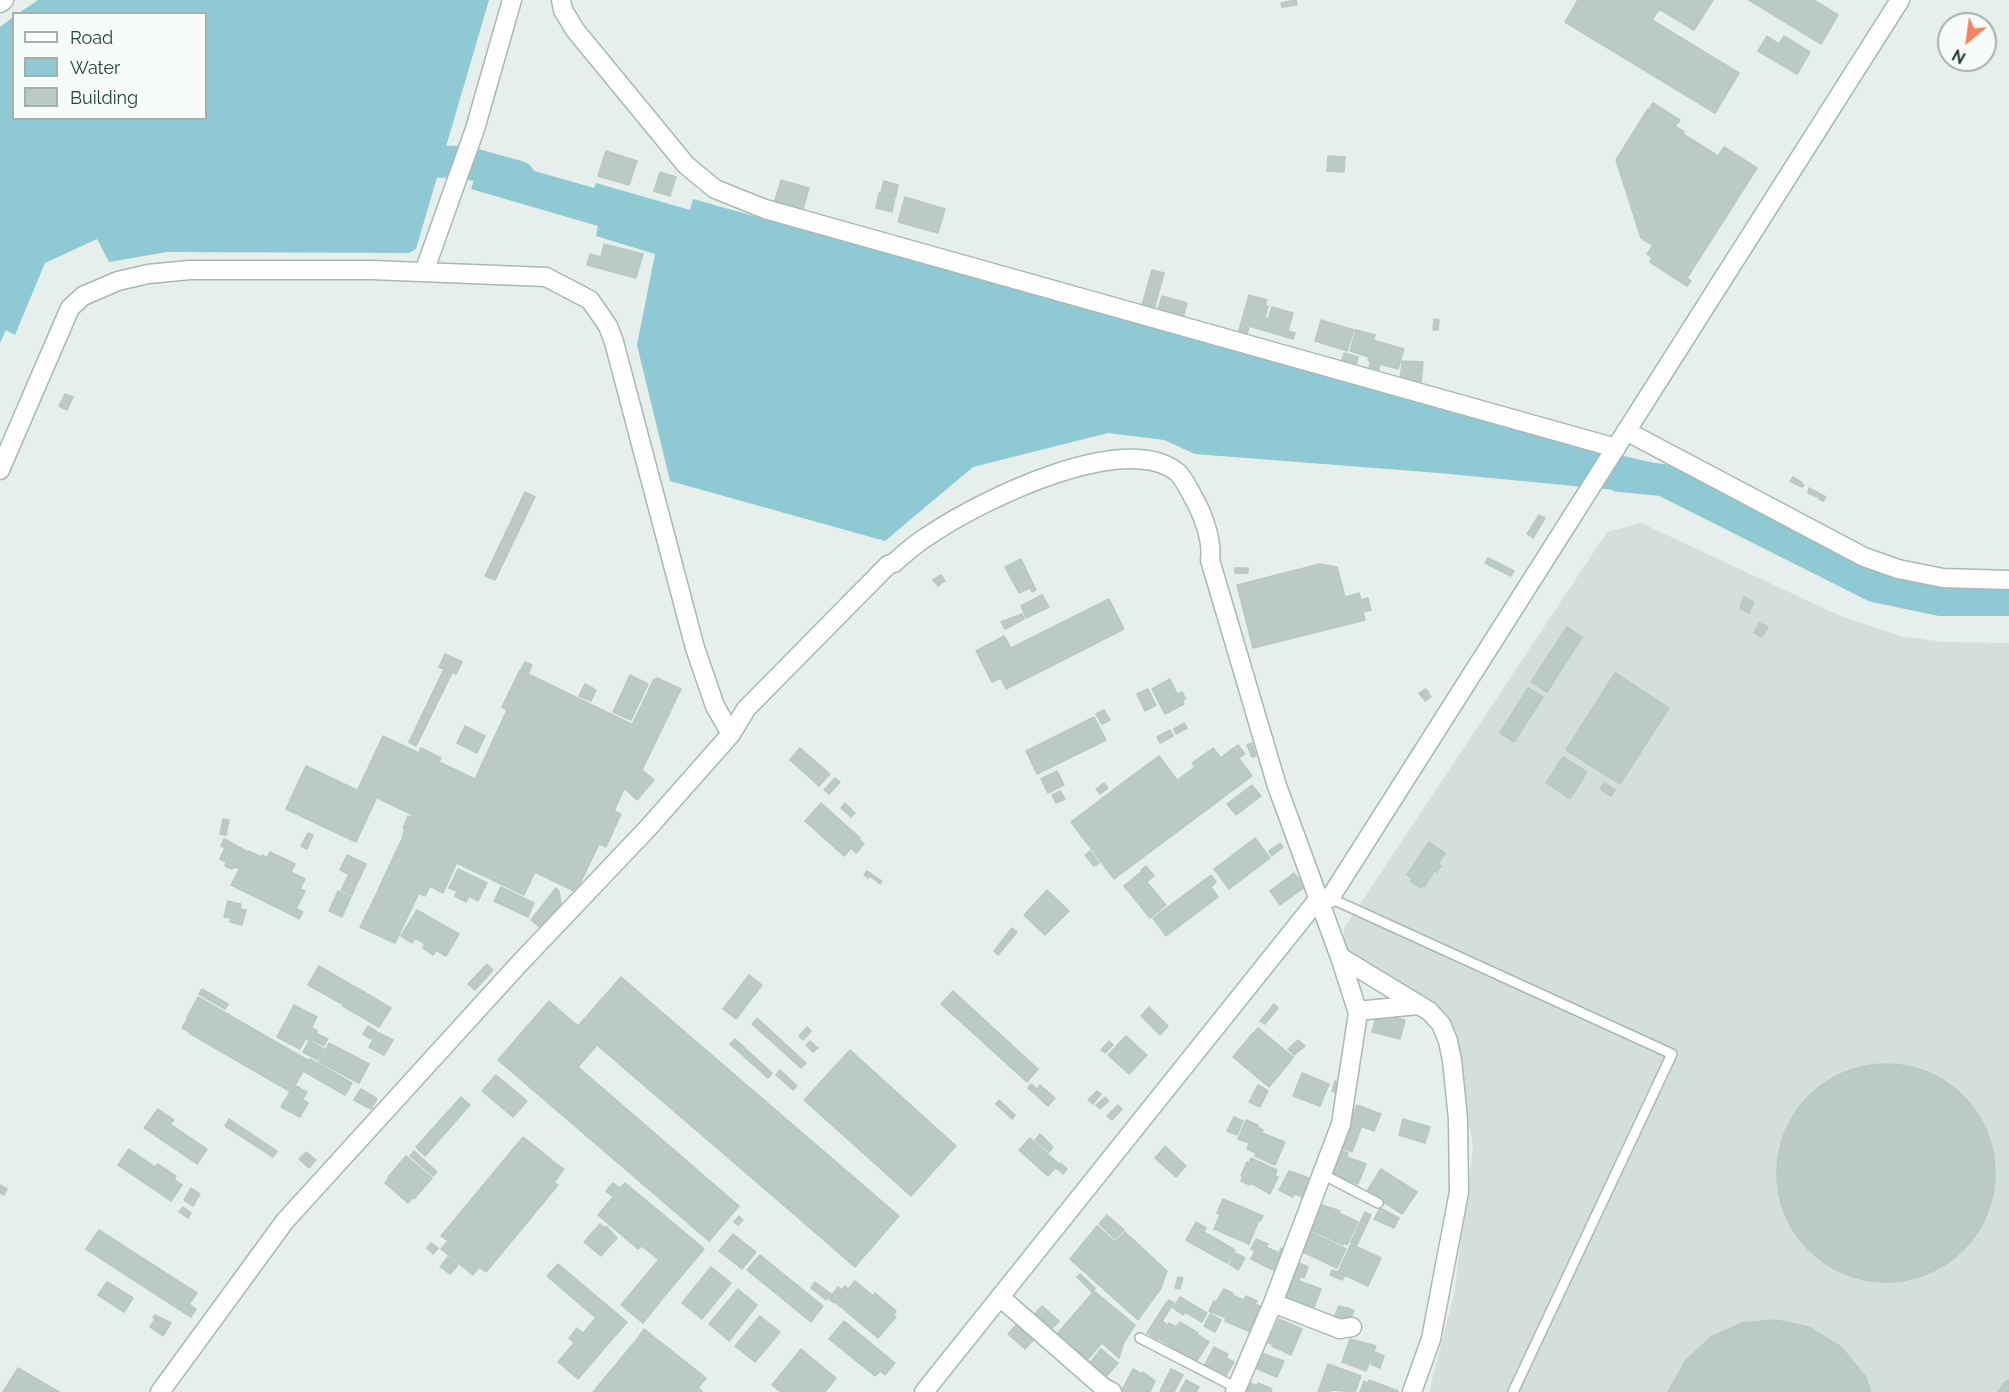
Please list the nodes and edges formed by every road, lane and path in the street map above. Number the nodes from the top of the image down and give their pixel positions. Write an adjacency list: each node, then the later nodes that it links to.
1 (4, 0): 4 (street)
2 (512, 0): 6 (street)
3 (1900, 0): 7 (street)
4 (0, 3)
5 (565, 3): 8 (street)
6 (424, 272): 9 (street); 11 (street)
7 (1626, 431): 8 (street); 10 (street)
8 (1614, 450): 12 (street)
9 (0, 470)
10 (2009, 580)
11 (731, 734): 12 (street); 23 (street)
12 (1324, 898): 13 (street); 18 (street); 27 (lane)
13 (1340, 957): 14 (street); 15 (street)
14 (1418, 1005): 15 (street); 26 (street)
15 (1358, 1011): 16 (street)
16 (1322, 1174): 17 (lane); 19 (street)
17 (1378, 1203)
18 (1000, 1297): 24 (street); 25 (street)
19 (1272, 1303): 20 (street); 22 (street)
20 (1352, 1327)
21 (1140, 1338): 22 (lane)
22 (1236, 1390)
23 (160, 1392)
24 (924, 1392)
25 (1112, 1392)
26 (1412, 1392)
27 (1513, 1392)

